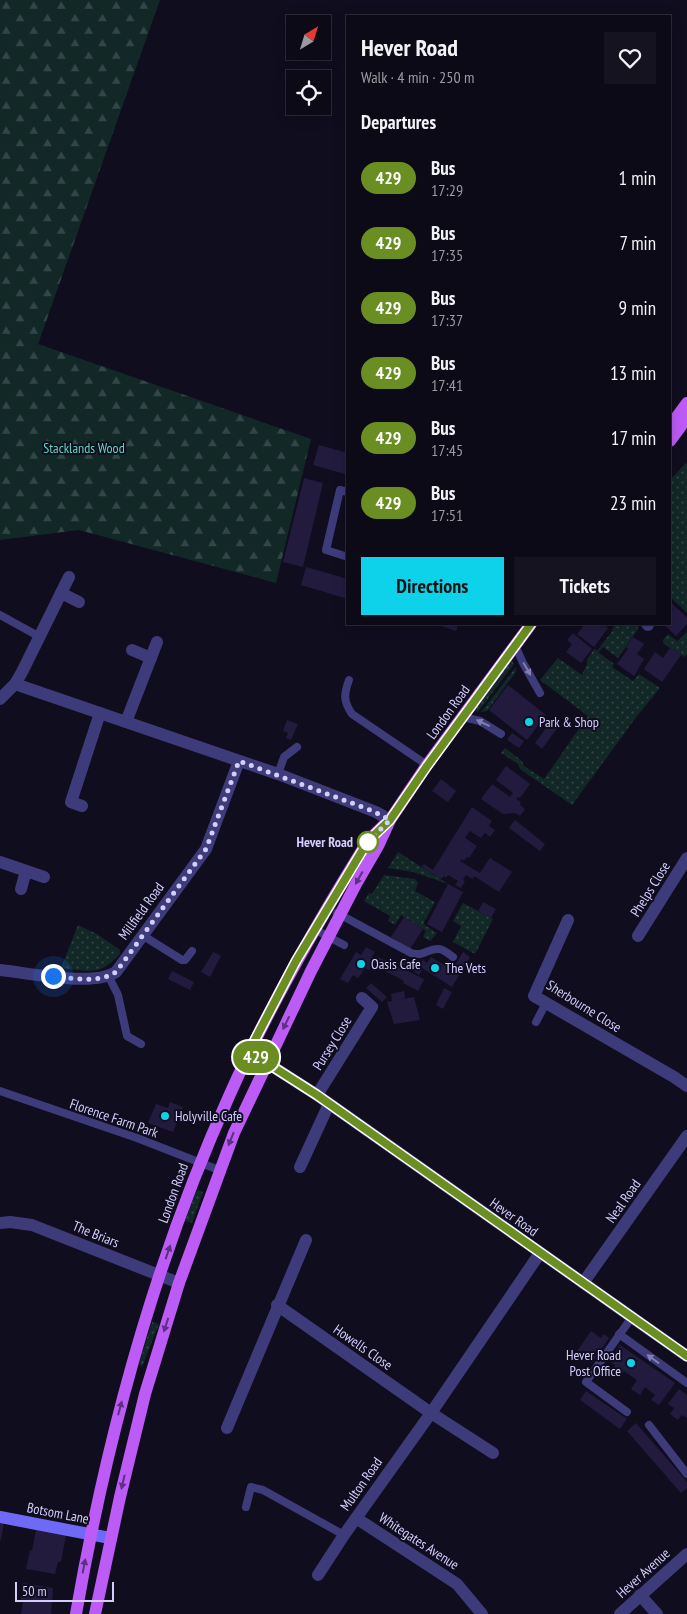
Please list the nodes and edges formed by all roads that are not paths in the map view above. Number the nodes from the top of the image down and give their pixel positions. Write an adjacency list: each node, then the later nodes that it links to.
1 (687, 403): 3 (main road)
2 (687, 418): 4 (main road)
3 (671, 425)
4 (671, 440)
5 (346, 492): 6 (lane)
6 (346, 555)
7 (69, 577): 8 (street)
8 (61, 593): 9 (street); 12 (street)
9 (79, 602)
10 (0, 615): 12 (lane)
11 (530, 625): 14 (main road, London Road)
12 (40, 637): 18 (street)
13 (156, 642): 16 (street)
14 (516, 645): 19 (lane, one-way to 19); 22 (main road, London Road)
15 (132, 650): 16 (street)
16 (151, 658): 23 (street)
17 (349, 680): 27 (lane)
18 (15, 684): 20 (street); 21 (street)
19 (540, 693)
20 (0, 699)
21 (100, 713): 23 (street); 29 (street)
22 (463, 717): 24 (lane, one-way to 22); 27 (main road, London Road)
23 (126, 722): 26 (street)
24 (501, 734)
25 (297, 747): 28 (lane)
26 (239, 761): 28 (street); 40 (street, Millfield Road)
27 (427, 766): 30 (main road, London Road)
28 (278, 774): 30 (street)
29 (82, 806)
30 (390, 820): 36 (main road, London Road); 37 (main road, London Road, one-way to 37)
31 (687, 858): 42 (street, Phelps Close)
32 (0, 862): 33 (street)
33 (26, 871): 34 (street); 35 (street)
34 (44, 877)
35 (21, 889)
36 (328, 907): 37 (lane); 39 (main road, London Road)
37 (340, 915): 41 (main road, London Road); 45 (lane)
38 (568, 920): 49 (street, Sherbourne Close)
39 (314, 929): 41 (lane); 52 (main road, London Road)
40 (142, 935): 44 (lane); 47 (street, Millfield Road)
41 (329, 936): 43 (lane); 53 (main road, London Road, one-way to 53)
42 (638, 936)
43 (344, 945)
44 (192, 951)
45 (453, 957)
46 (0, 970): 47 (street)
47 (109, 977): 51 (lane)
48 (362, 998): 56 (street, Pursey Close)
49 (546, 1003): 50 (lane); 54 (street, Sherbourne Close)
50 (536, 1022)
51 (140, 1044)
52 (248, 1053): 53 (street, Hever Road); 59 (main road, London Road)
53 (267, 1063): 56 (street, Hever Road); 61 (main road, London Road, one-way to 61)
54 (687, 1086)
55 (0, 1091): 59 (lane, Florence Farm Park)
56 (317, 1095): 57 (street, Hever Road)
57 (329, 1104): 60 (street); 64 (street, Hever Road)
58 (687, 1136): 67 (street, Neal Road)
59 (200, 1163): 61 (lane, Florence Farm Park); 65 (main road, London Road, one-way to 59)
60 (300, 1167)
61 (219, 1170): 66 (main road, London Road)
62 (0, 1223): 65 (street, The Briars)
63 (306, 1240): 68 (street)
64 (540, 1253): 67 (street, Hever Road); 74 (street, Multon Road)
65 (160, 1276): 66 (street, The Briars); 82 (main road, London Road, one-way to 65)
66 (179, 1283): 84 (main road, London Road, one-way to 84)
67 (583, 1283): 69 (street, Hever Road)
68 (277, 1305): 74 (street, Howells Close); 76 (street)
69 (632, 1317): 70 (lane); 71 (street, Hever Road)
70 (620, 1334): 72 (lane, one-way to 70); 73 (lane)
71 (687, 1356)
72 (687, 1383)
73 (628, 1412)
74 (431, 1413): 77 (street); 81 (street, Multon Road)
75 (649, 1425): 78 (lane)
76 (227, 1428)
77 (493, 1453)
78 (687, 1474)
79 (246, 1506): 83 (lane)
80 (0, 1517): 82 (street, Botsom Lane)
81 (356, 1518): 83 (street, Multon Road); 90 (street, Whitegates Avenue)
82 (90, 1535): 84 (street, Botsom Lane); 88 (main road, London Road, one-way to 82)
83 (344, 1535): 86 (street, Multon Road)
84 (110, 1538): 89 (main road, London Road)
85 (687, 1554): 87 (street, Hever Avenue)
86 (318, 1575)
87 (640, 1595): 91 (street, Hever Avenue); 92 (street)
88 (76, 1614)
89 (95, 1614)
90 (482, 1614)
91 (620, 1614)
92 (657, 1614)

